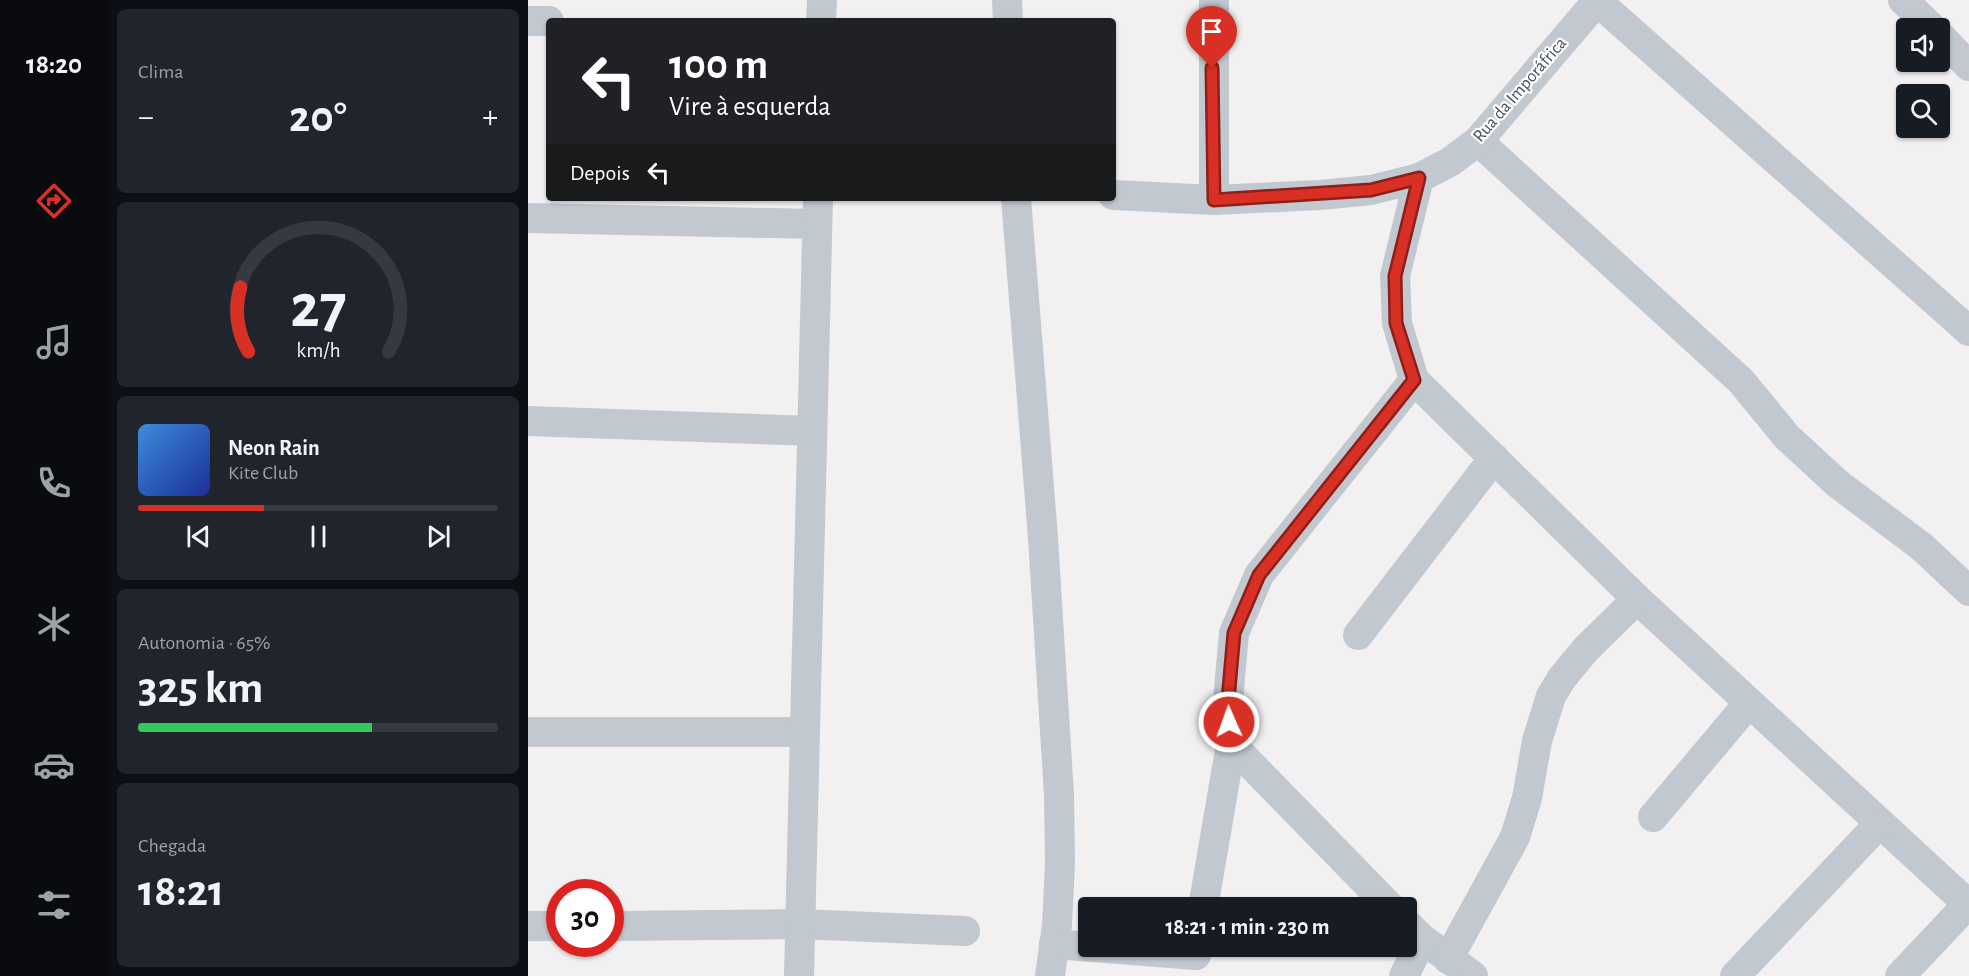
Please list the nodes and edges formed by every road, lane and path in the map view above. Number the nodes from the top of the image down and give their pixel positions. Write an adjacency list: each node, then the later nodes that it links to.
1 (822, 0): 6 (street)
2 (1007, 0): 7 (street)
3 (1214, 0): 16 (street)
4 (1903, 0): 8 (street)
5 (1598, 1): 13 (street, Rua da Imporáfrica); 20 (street)
6 (821, 18)
7 (1008, 18)
8 (1922, 18)
9 (528, 21): 10 (street)
10 (546, 21)
11 (1950, 46): 12 (street)
12 (1969, 66)
13 (1478, 141): 14 (street, Rua da Imporáfrica); 25 (street)
14 (1419, 178): 16 (street, Rua da Imporáfrica); 21 (street)
15 (1116, 195): 16 (street, Rua da Imporáfrica)
16 (1214, 200)
17 (1016, 201): 43 (street)
18 (818, 211): 19 (street); 23 (street)
19 (528, 218)
20 (1969, 331)
21 (1414, 380): 24 (street); 31 (street)
22 (528, 421): 23 (street)
23 (812, 431): 30 (street)
24 (1494, 458): 26 (street); 27 (street)
25 (1969, 591)
26 (1637, 600): 28 (street); 46 (street)
27 (1358, 635)
28 (1748, 704): 32 (street); 33 (street)
29 (528, 732): 30 (street)
30 (804, 732): 37 (street)
31 (1231, 744): 34 (street); 35 (street)
32 (1653, 817)
33 (1880, 823): 36 (street); 51 (street)
34 (1205, 897)
35 (1380, 897)
36 (1969, 905): 52 (street)
37 (800, 924): 40 (street); 41 (street); 47 (street)
38 (528, 926): 39 (street)
39 (546, 926)
40 (624, 926)
41 (965, 931)
42 (1417, 934): 46 (street)
43 (1054, 944): 45 (street); 48 (street)
44 (1409, 957): 49 (street)
45 (1196, 959)
46 (1448, 959): 50 (street)
47 (799, 976)
48 (1050, 976)
49 (1404, 976)
50 (1473, 976)
51 (1735, 976)
52 (1900, 976)

